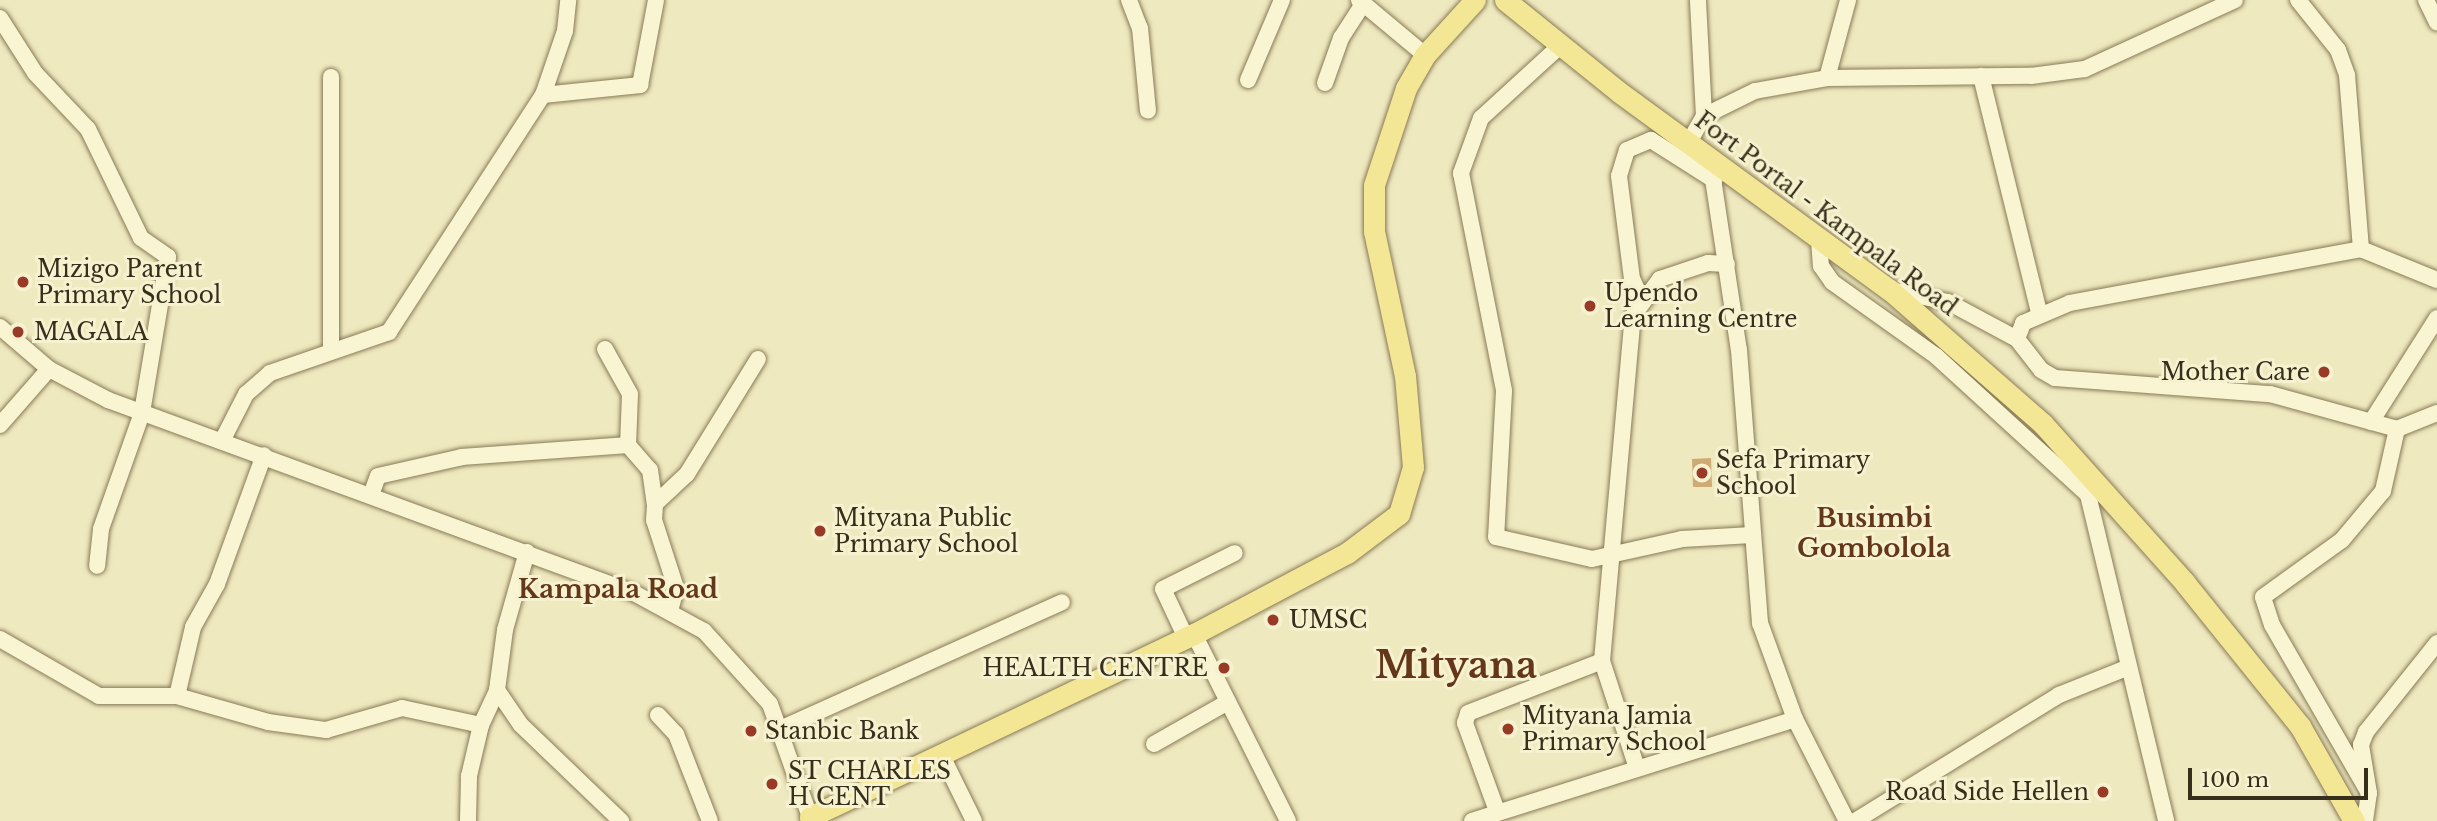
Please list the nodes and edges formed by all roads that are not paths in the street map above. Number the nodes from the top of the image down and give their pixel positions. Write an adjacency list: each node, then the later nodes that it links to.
1 (568, 0): 22 (street)
2 (656, 0): 22 (street)
3 (1129, 0): 23 (street)
4 (1282, 0): 20 (street)
5 (1475, 0): 16 (main road)
6 (1504, 0): 15 (main road, Fort Portal - Kampala Road)
7 (1698, 0): 24 (street)
8 (1848, 0): 19 (street)
9 (2235, 0): 17 (street)
10 (2298, 0): 29 (street)
11 (2426, 0): 14 (street)
12 (1361, 2): 16 (street); 21 (street)
13 (0, 18): 42 (street)
14 (2437, 23)
15 (1561, 45): 25 (main road, Fort Portal - Kampala Road); 53 (street)
16 (1425, 55): 59 (main road)
17 (1981, 76): 19 (street); 34 (street)
18 (331, 77): 39 (street)
19 (1827, 78): 24 (street)
20 (1248, 80)
21 (1325, 83)
22 (543, 95): 39 (street)
23 (1148, 111)
24 (1704, 116): 25 (street)
25 (1689, 142): 26 (main road, Fort Portal - Kampala Road)
26 (1710, 159): 27 (street); 28 (main road, Fort Portal - Kampala Road)
27 (1714, 180): 30 (street); 33 (street)
28 (1819, 239): 32 (main road, Fort Portal - Kampala Road); 63 (street)
29 (2361, 248): 31 (street); 34 (street)
30 (1727, 264): 33 (street); 52 (street)
31 (2437, 280)
32 (1889, 290): 37 (street); 86 (main road, Fort Portal - Kampala Road)
33 (1642, 298): 53 (street)
34 (2039, 313): 37 (street)
35 (2437, 318): 44 (street)
36 (0, 327): 41 (street)
37 (2017, 339): 44 (street)
38 (605, 349): 48 (street)
39 (331, 351): 47 (street)
40 (758, 359): 51 (street)
41 (49, 369): 42 (street); 45 (street)
42 (142, 413): 47 (street); 56 (street)
43 (2437, 414): 46 (street)
44 (2371, 422): 46 (street)
45 (0, 425)
46 (2398, 429): 74 (street)
47 (223, 439): 49 (street)
48 (628, 444): 50 (street); 51 (street)
49 (264, 455): 50 (street); 65 (street)
50 (371, 495): 54 (street)
51 (655, 504): 58 (street)
52 (1752, 535): 53 (street); 68 (street)
53 (1609, 551): 62 (street)
54 (527, 552): 58 (street); 64 (street)
55 (1235, 553): 59 (street)
56 (97, 566)
57 (1062, 602): 70 (street)
58 (670, 611): 70 (street)
59 (1190, 636): 66 (street); 72 (main road)
60 (0, 639): 65 (street)
61 (2437, 643): 74 (street)
62 (1602, 661): 73 (street); 75 (street)
63 (2129, 667): 84 (street); 85 (street)
64 (497, 690): 69 (street); 78 (street)
65 (177, 696): 69 (street)
66 (1228, 702): 71 (street); 81 (street)
67 (657, 715): 79 (street)
68 (1795, 719): 73 (street); 83 (street)
69 (481, 725): 77 (street)
70 (780, 729): 76 (street)
71 (1154, 744)
72 (943, 758): 76 (main road); 80 (street)
73 (1636, 765): 75 (street)
74 (2369, 793): 87 (street)
75 (1497, 810): 82 (street)
76 (811, 819)
77 (468, 821)
78 (621, 821)
79 (710, 821)
80 (974, 821)
81 (1288, 821)
82 (1472, 821)
83 (1847, 821)
84 (1855, 821)
85 (2166, 821)
86 (2354, 821)
87 (2365, 821)

